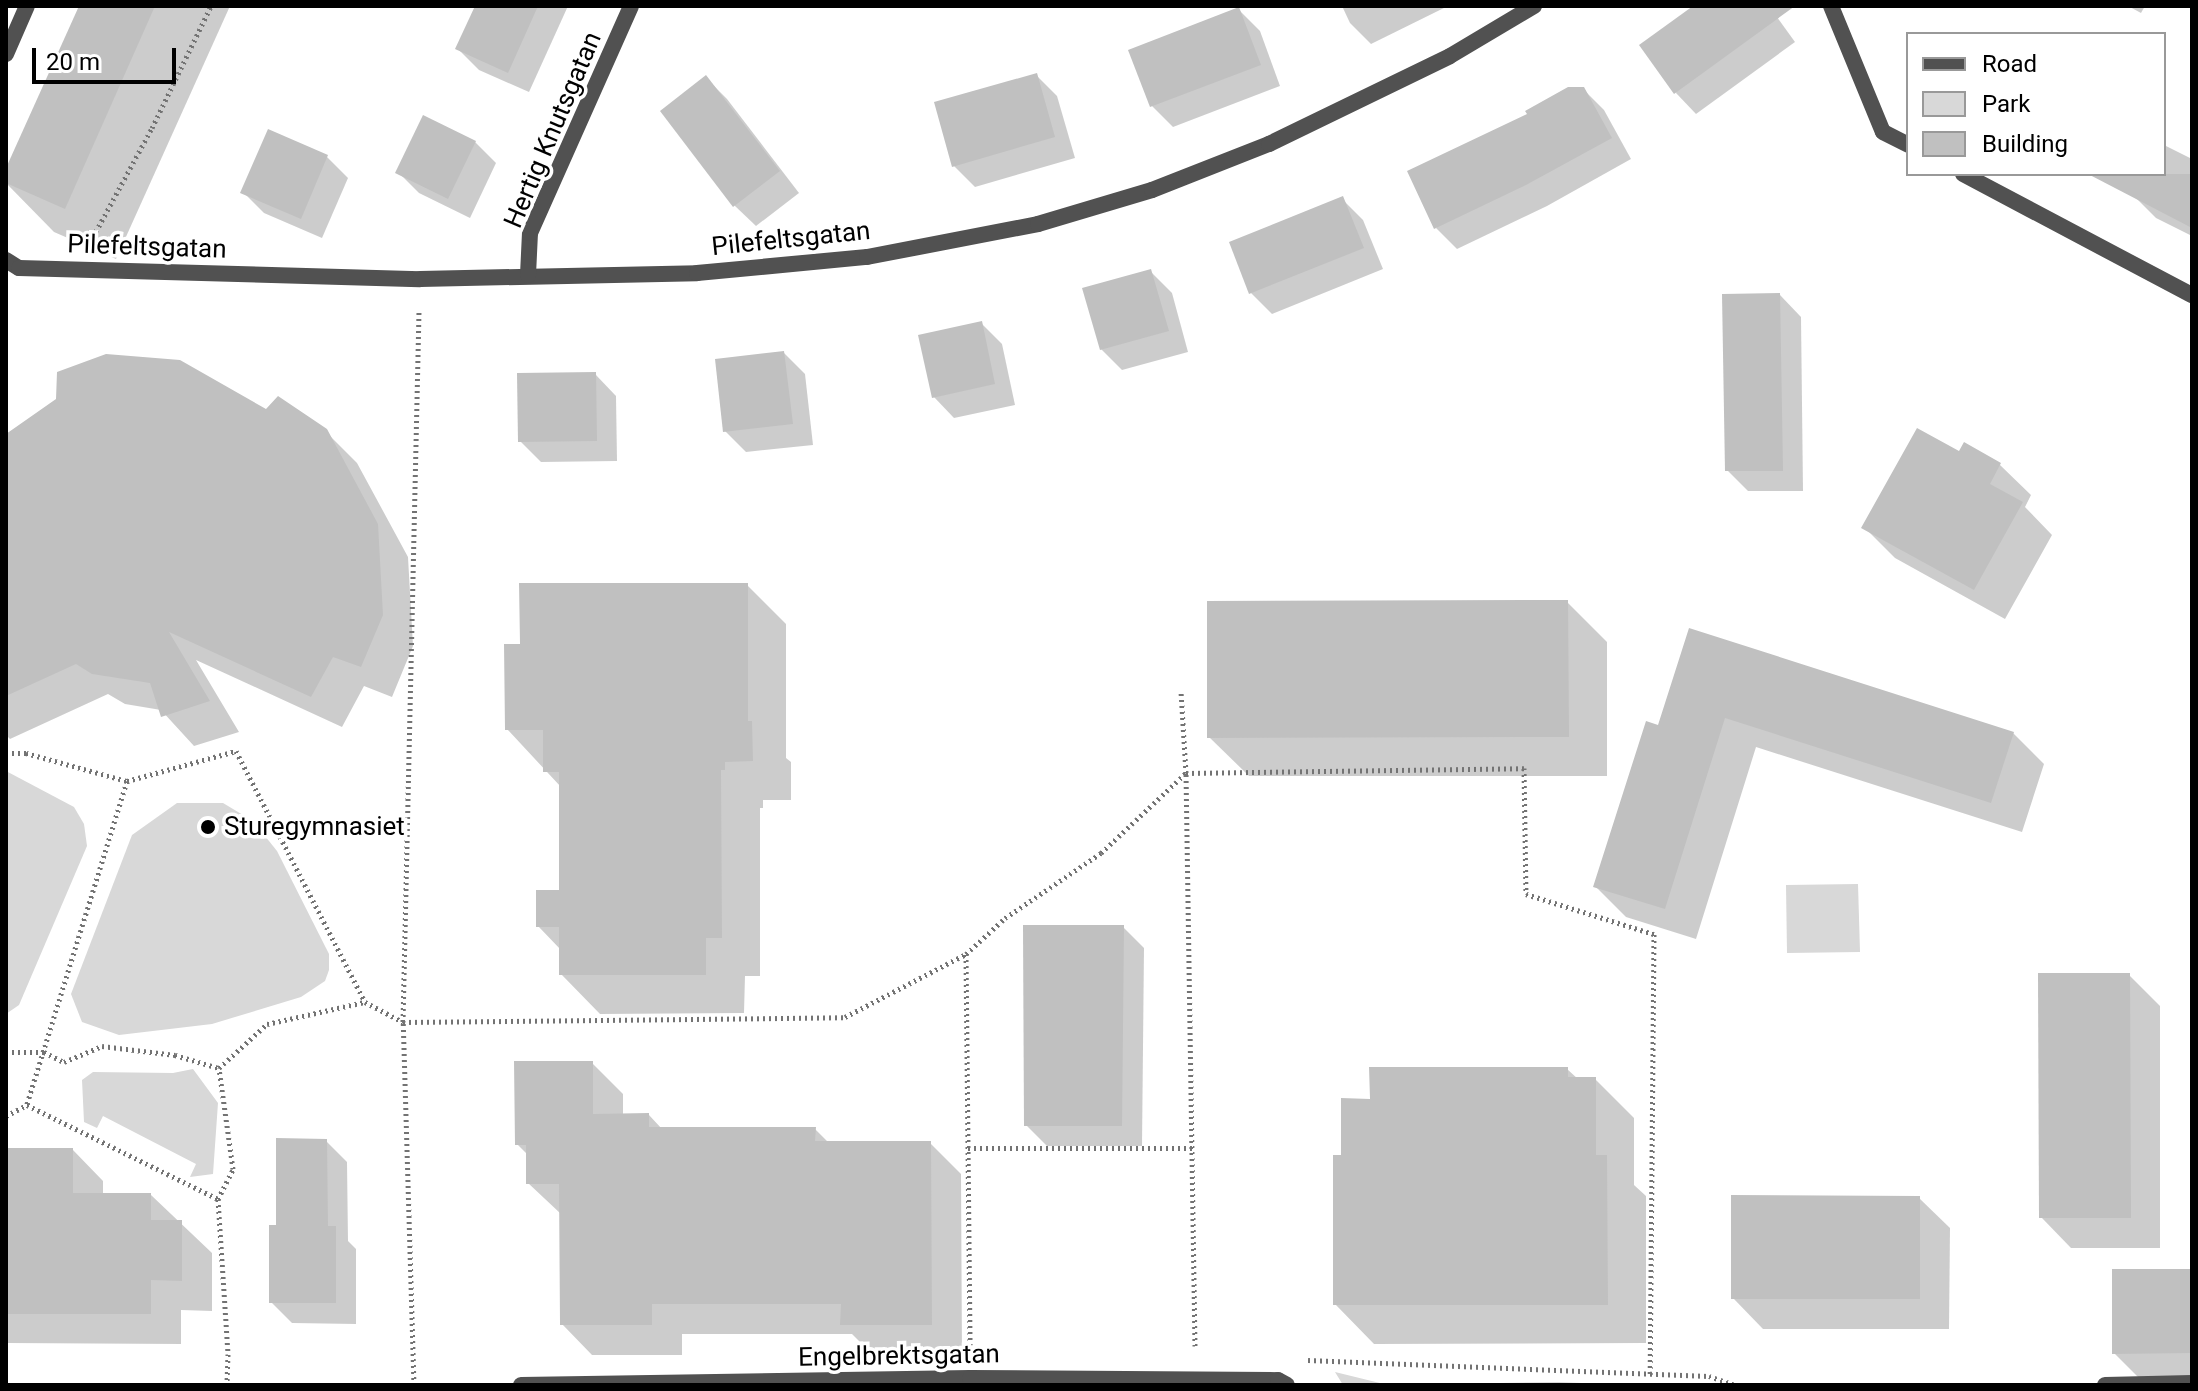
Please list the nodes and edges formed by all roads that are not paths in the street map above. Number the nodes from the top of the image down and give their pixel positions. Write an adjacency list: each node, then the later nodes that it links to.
1 (27, 6): 5 (street)
2 (631, 6): 9 (street, Hertig Knutsgatan)
3 (1534, 6): 9 (street, Pilefeltsgatan)
4 (1831, 6): 6 (street)
5 (6, 54)
6 (1906, 144)
7 (1967, 176): 10 (street)
8 (6, 260): 9 (street, Pilefeltsgatan)
9 (528, 275)
10 (2192, 295)
11 (1283, 1383): 13 (street, Engelbrektsgatan)
12 (2192, 1383): 14 (street)
13 (521, 1385)
14 (2105, 1385)

